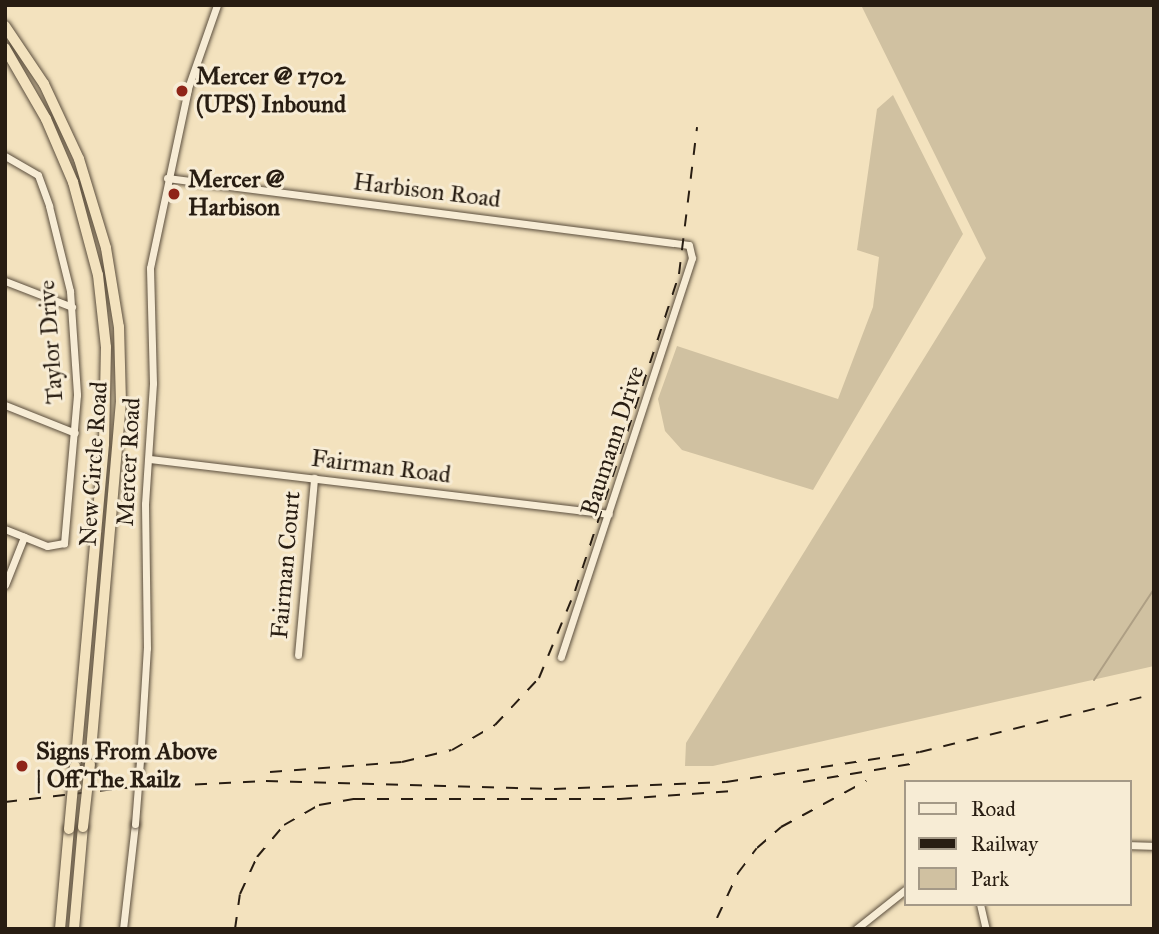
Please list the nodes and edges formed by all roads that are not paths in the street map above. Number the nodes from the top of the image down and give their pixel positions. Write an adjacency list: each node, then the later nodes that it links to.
1 (217, 5): 5 (street, Mercer Road)
2 (5, 26): 24 (highway, New Circle Road, bridge)
3 (5, 48): 23 (highway, New Circle Road, bridge)
4 (5, 156): 8 (street, Taylor Drive)
5 (167, 178): 6 (street, Harbison Road); 11 (street, Mercer Road)
6 (683, 242): 13 (street, Baumann Drive)
7 (5, 281): 8 (street)
8 (72, 307): 10 (street, Taylor Drive)
9 (5, 405): 10 (street)
10 (75, 433): 15 (street, Taylor Drive)
11 (149, 459): 12 (street, Fairman Road); 25 (street, Mercer Road, bridge)
12 (314, 478): 13 (street, Fairman Road); 17 (street, Fairman Court)
13 (609, 514): 18 (street, Baumann Drive)
14 (5, 529): 15 (street)
15 (24, 537): 16 (street)
16 (5, 585)
17 (298, 655)
18 (561, 657)
19 (1131, 845): 20 (street)
20 (1154, 846)
21 (904, 891): 26 (street)
22 (980, 906): 27 (street)
23 (60, 929)
24 (74, 929)
25 (123, 929)
26 (856, 929)
27 (986, 929)

